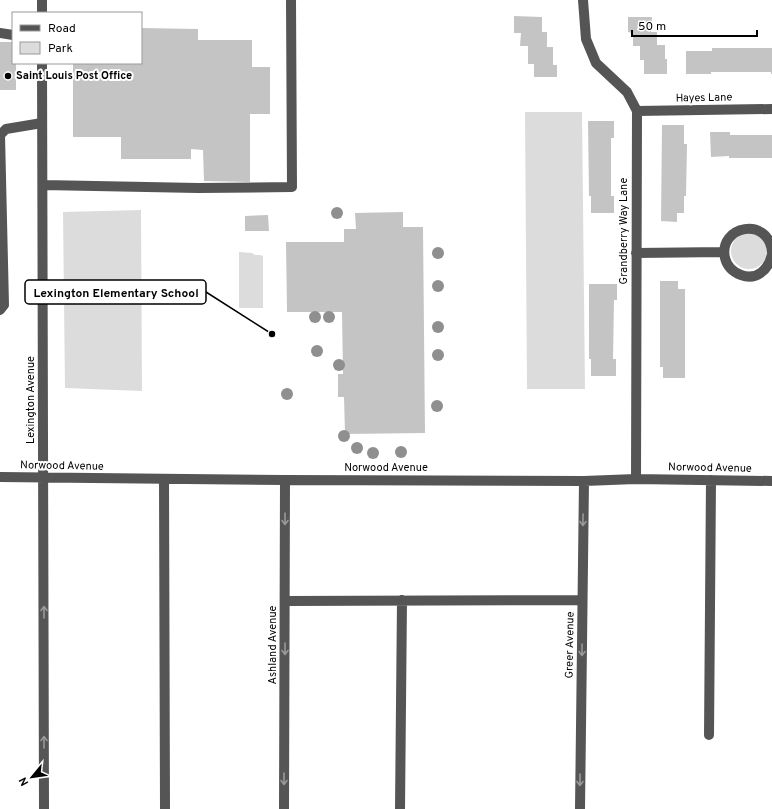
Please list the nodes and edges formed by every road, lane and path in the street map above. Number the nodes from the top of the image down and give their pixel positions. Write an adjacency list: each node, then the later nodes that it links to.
1 (42, 0): 4 (street)
2 (292, 0): 11 (street)
3 (583, 0): 9 (street, Grandberry Way Lane)
4 (42, 12)
5 (0, 33): 6 (street)
6 (12, 34)
7 (42, 64): 10 (street, Lexington Avenue)
8 (772, 108): 9 (street, Hayes Lane)
9 (637, 111): 13 (street, Grandberry Way Lane)
10 (42, 122): 11 (street, Lexington Avenue); 15 (street)
11 (42, 185): 17 (street, Lexington Avenue)
12 (724, 252): 13 (street); 14 (street); 14 (street)
13 (636, 253): 20 (street, Grandberry Way Lane)
14 (772, 253)
15 (1, 307)
16 (0, 477): 17 (street, Norwood Avenue)
17 (43, 478): 18 (street, Norwood Avenue); 28 (street, Lexington Avenue, one-way to 17)
18 (164, 479): 19 (street, Norwood Avenue); 29 (street)
19 (285, 480): 22 (street, Norwood Avenue); 26 (street, Ashland Avenue, one-way to 26)
20 (636, 480): 21 (street, Norwood Avenue); 22 (street, Norwood Avenue)
21 (711, 480): 23 (street, Norwood Avenue); 27 (street)
22 (584, 481): 25 (street, Greer Avenue, one-way to 25)
23 (772, 481)
24 (402, 600): 25 (street); 26 (street); 31 (street)
25 (582, 600): 32 (street, Greer Avenue, one-way to 32)
26 (285, 601): 30 (street, Ashland Avenue, one-way to 30)
27 (708, 735)
28 (44, 809)
29 (165, 809)
30 (284, 809)
31 (400, 809)
32 (580, 809)

